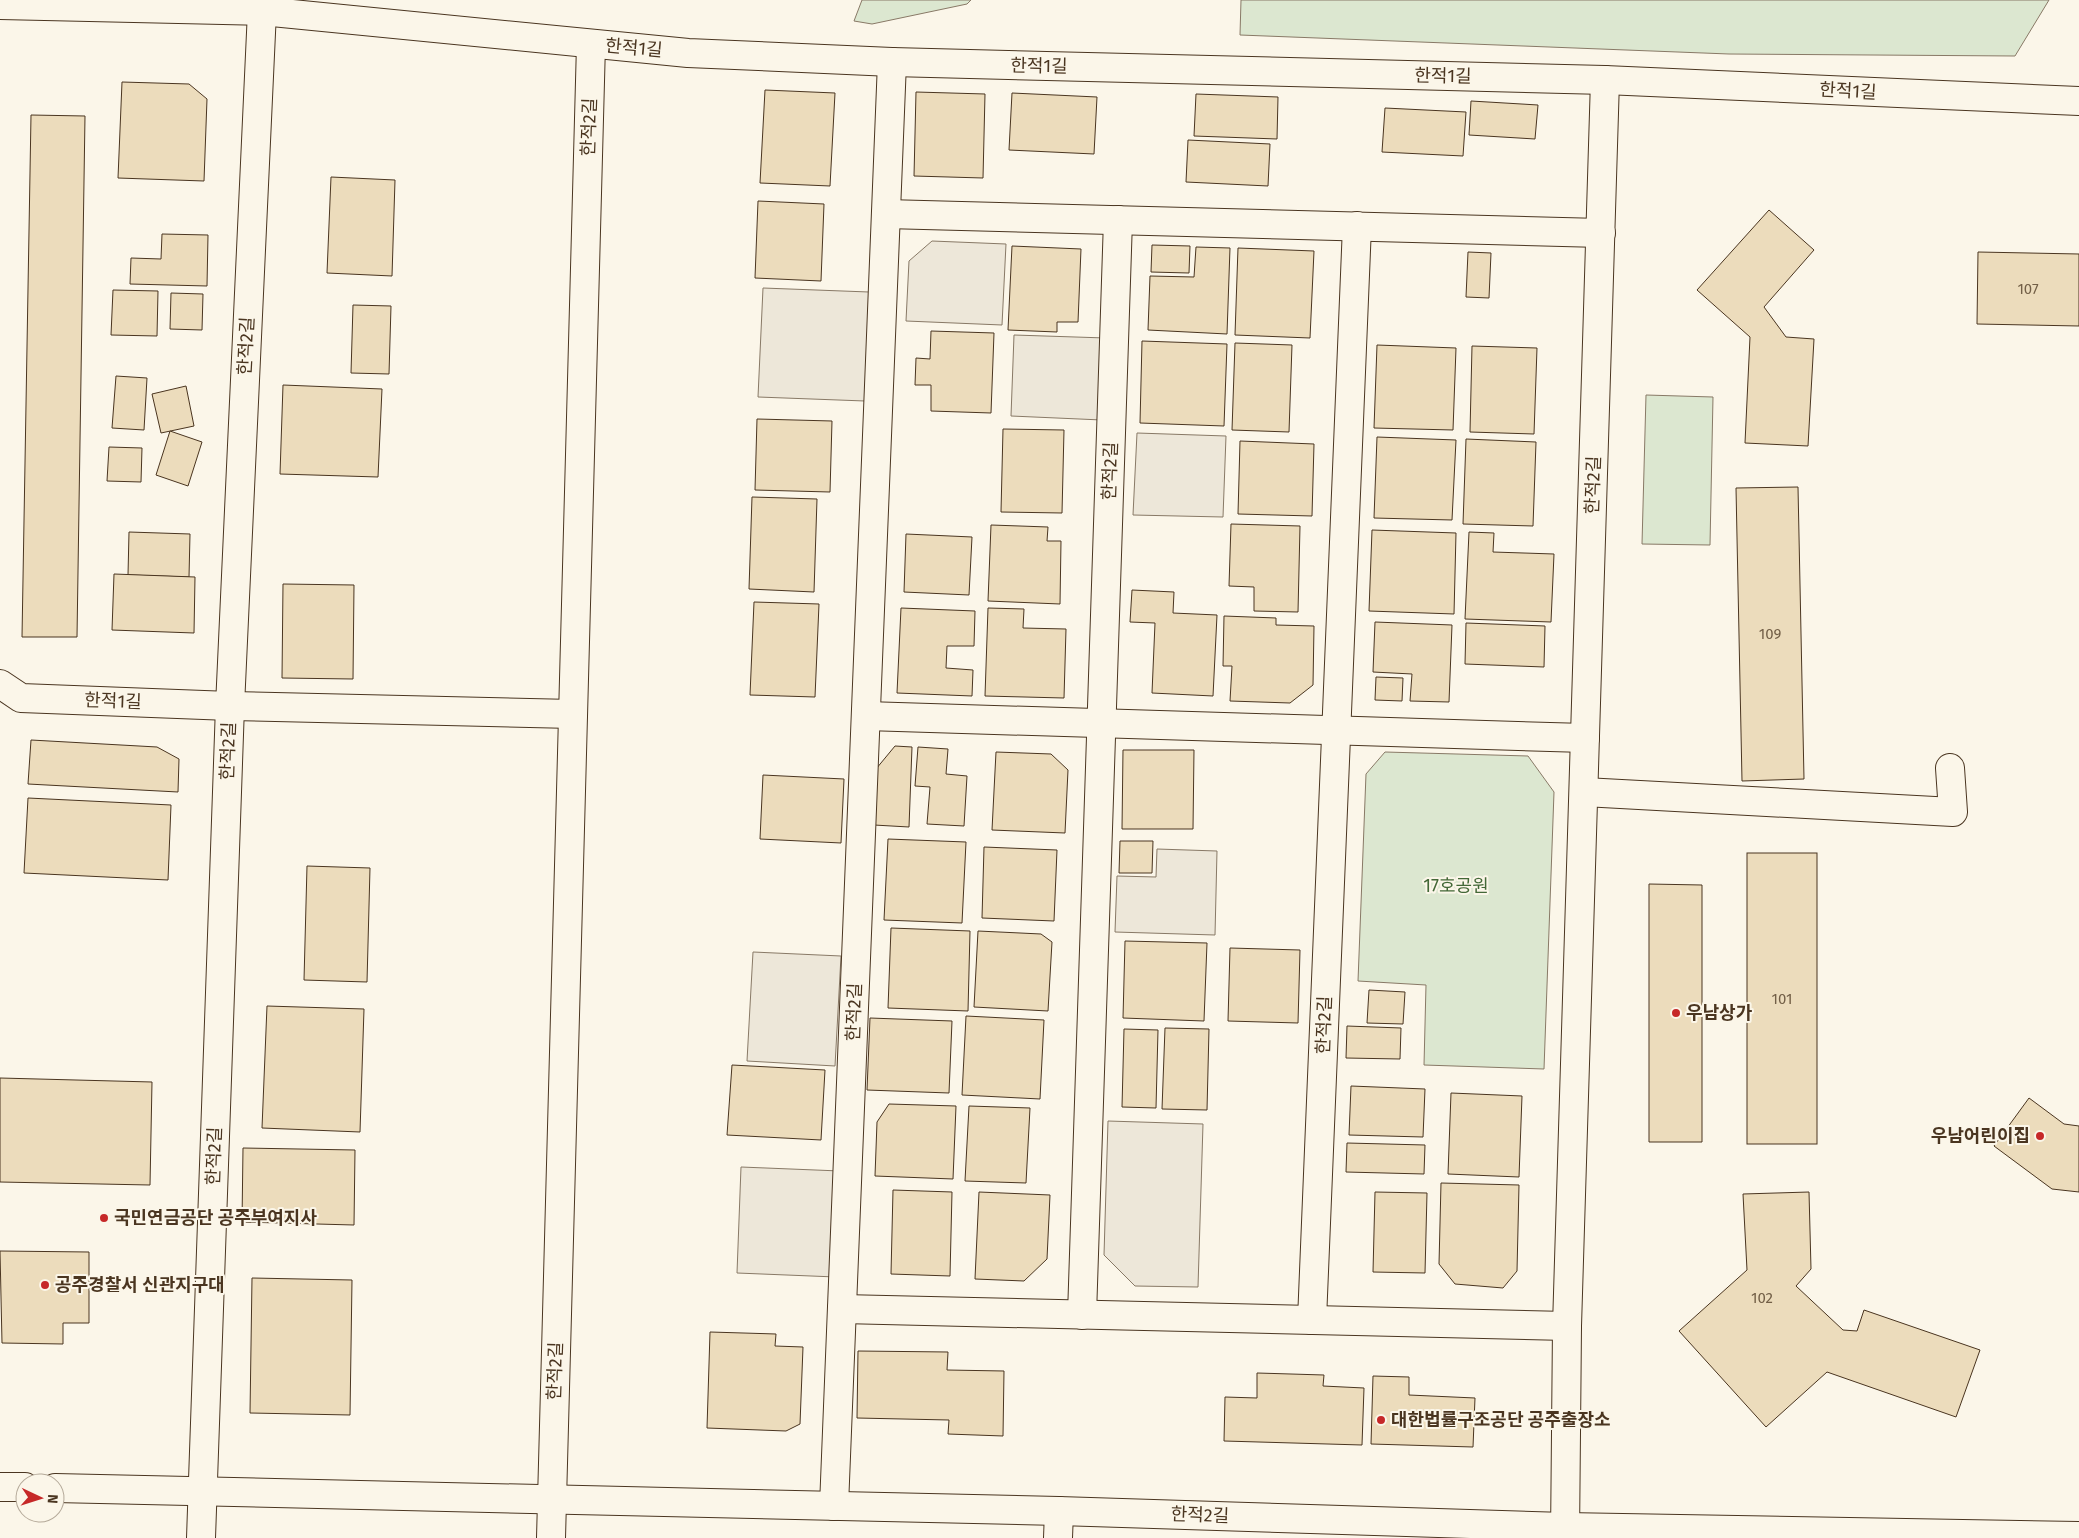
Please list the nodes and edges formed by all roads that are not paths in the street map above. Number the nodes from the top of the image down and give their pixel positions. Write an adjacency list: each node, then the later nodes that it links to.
1 (0, 5): 2 (street, 한적1길)
2 (262, 10): 3 (street, 한적1길); 12 (street, 한적2길)
3 (591, 44): 4 (street, 한적1길); 13 (street, 한적2길)
4 (892, 62): 5 (street, 한적1길); 7 (street, 한적2길)
5 (1605, 80): 6 (street, 한적1길); 10 (street, 한적2길)
6 (2079, 101)
7 (886, 214): 8 (street); 14 (street, 한적2길)
8 (1118, 220): 9 (street); 15 (street, 한적2길)
9 (1357, 226): 10 (street); 16 (street, 한적2길)
10 (1601, 233): 17 (street, 한적2길)
11 (0, 684): 12 (street, 한적1길)
12 (230, 706): 13 (street, 한적1길); 27 (street, 한적2길)
13 (573, 714): 28 (street, 한적2길)
14 (866, 716): 15 (street); 20 (street, 한적2길)
15 (1102, 723): 16 (street); 21 (street, 한적2길)
16 (1336, 730): 17 (street); 22 (street, 한적2길)
17 (1586, 738): 19 (street, 한적2길)
18 (1950, 768): 19 (street)
19 (1584, 792): 23 (street, 한적2길)
20 (842, 1309): 21 (street); 29 (street, 한적2길)
21 (1082, 1315): 22 (street)
22 (1312, 1320): 23 (street)
23 (1567, 1326): 31 (street, 한적2길)
24 (0, 1487): 25 (street)
25 (15, 1488)
26 (65, 1488): 27 (street, 한적2길)
27 (202, 1492): 28 (street, 한적2길); 33 (street, 한적2길)
28 (552, 1500): 29 (street, 한적2길); 34 (street, 한적2길)
29 (834, 1506): 30 (street, 한적2길)
30 (1059, 1511): 31 (street, 한적2길); 35 (street)
31 (1565, 1532): 32 (street, 한적2길)
32 (2079, 1536)
33 (201, 1538)
34 (551, 1538)
35 (1058, 1538)

